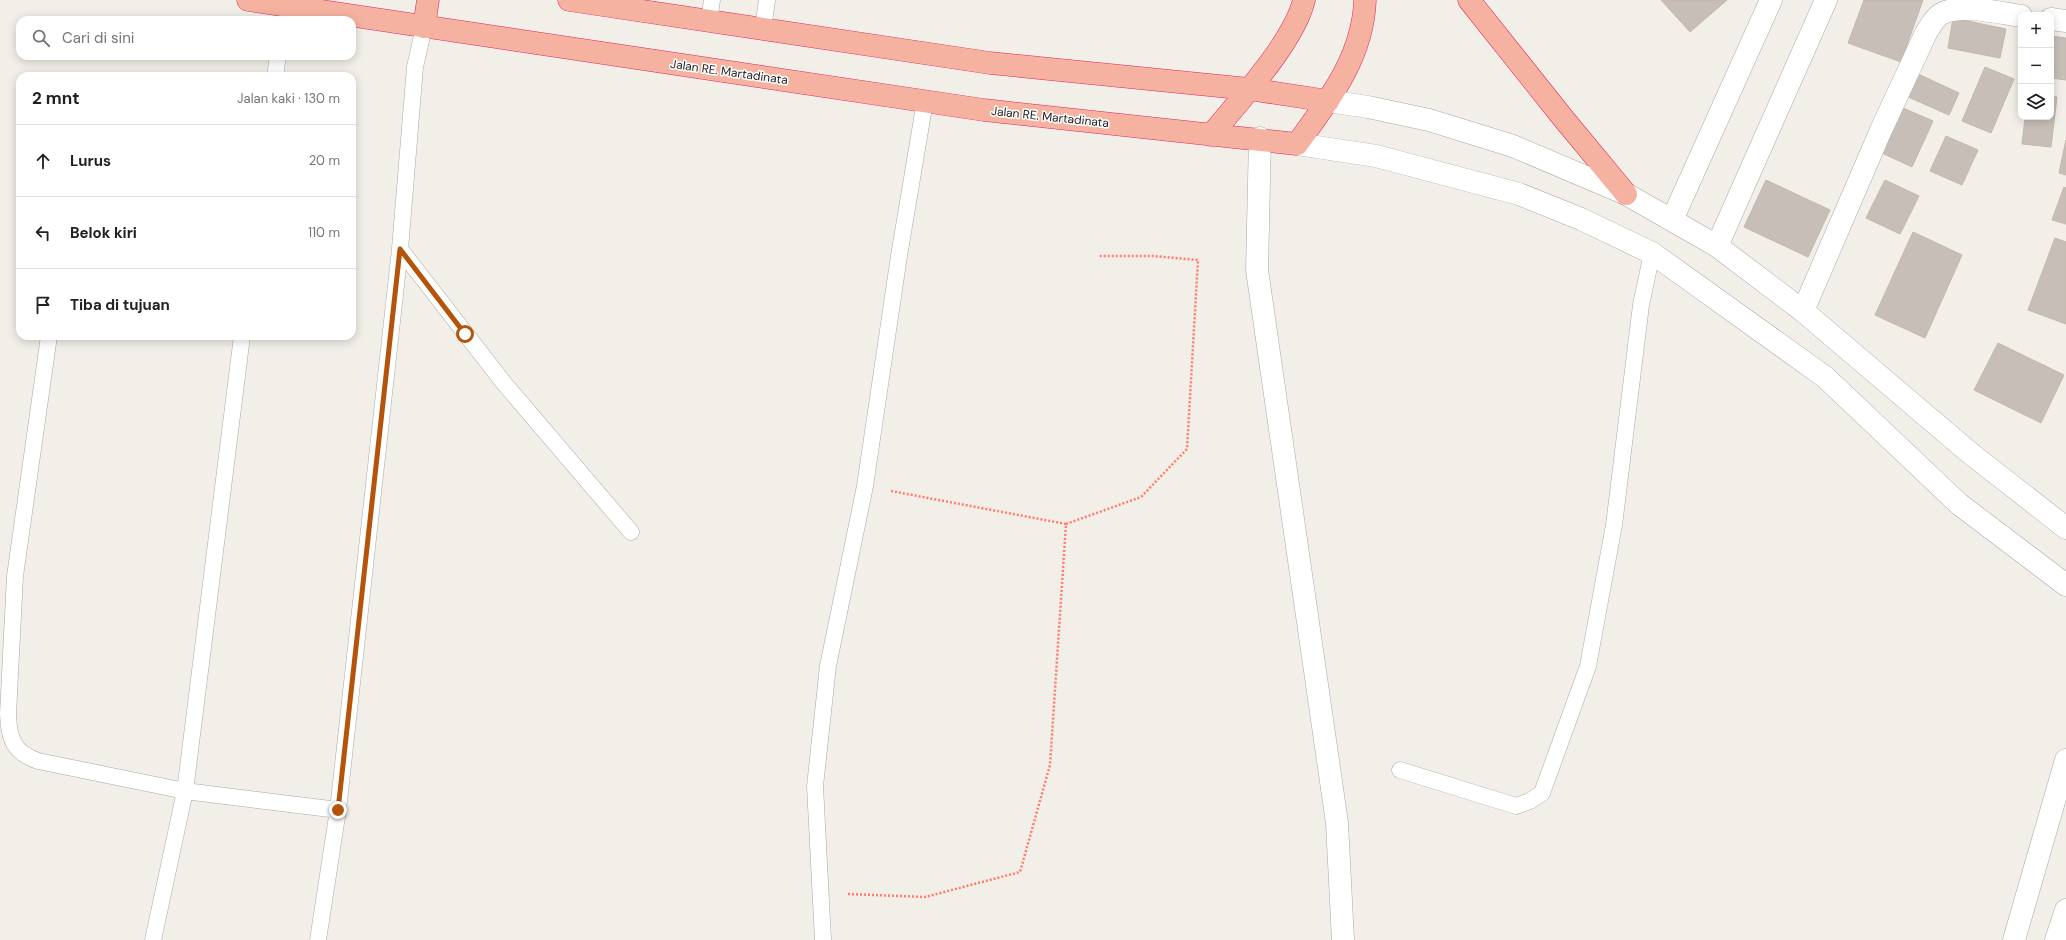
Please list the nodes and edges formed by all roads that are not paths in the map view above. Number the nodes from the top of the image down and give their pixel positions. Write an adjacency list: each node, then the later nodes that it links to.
1 (248, 0): 12 (highway, Jalan RE. Martadinata)
2 (428, 0): 18 (highway)
3 (569, 0): 10 (highway)
4 (767, 0): 19 (lane)
5 (1304, 0): 22 (highway)
6 (1365, 0): 24 (highway)
7 (1469, 0): 28 (highway)
8 (1771, 0): 29 (street)
9 (1826, 0): 30 (street)
10 (653, 6): 11 (highway)
11 (711, 10): 19 (highway)
12 (283, 13): 13 (highway, Jalan RE. Martadinata)
13 (313, 16)
14 (2018, 16): 33 (street)
15 (2054, 19): 17 (street)
16 (356, 20): 18 (highway, Jalan RE. Martadinata)
17 (2066, 21)
18 (424, 27): 23 (highway, Jalan RE. Martadinata); 31 (lane)
19 (763, 29): 22 (highway)
20 (277, 60): 21 (lane)
21 (276, 72)
22 (1249, 89): 24 (highway); 25 (highway)
23 (925, 101): 25 (highway, Jalan RE. Martadinata); 46 (lane)
24 (1328, 101): 27 (highway); 28 (street)
25 (1211, 135): 26 (highway, Jalan RE. Martadinata)
26 (1260, 138): 27 (highway, Jalan RE. Martadinata); 47 (street)
27 (1296, 144): 32 (street)
28 (1626, 194): 29 (street)
29 (1672, 220): 30 (street)
30 (1717, 246): 33 (street)
31 (400, 249): 37 (lane); 42 (lane)
32 (1652, 253): 38 (street); 40 (lane)
33 (1803, 311): 36 (street)
34 (47, 340): 41 (lane)
35 (242, 340): 41 (lane)
36 (2066, 528)
37 (631, 532)
38 (2066, 585)
39 (2066, 760): 48 (street)
40 (1400, 770)
41 (186, 791): 42 (lane); 44 (lane)
42 (338, 810): 45 (lane)
43 (2066, 910): 49 (street)
44 (153, 940)
45 (318, 940)
46 (824, 940)
47 (1343, 940)
48 (2014, 940)
49 (2056, 940)

